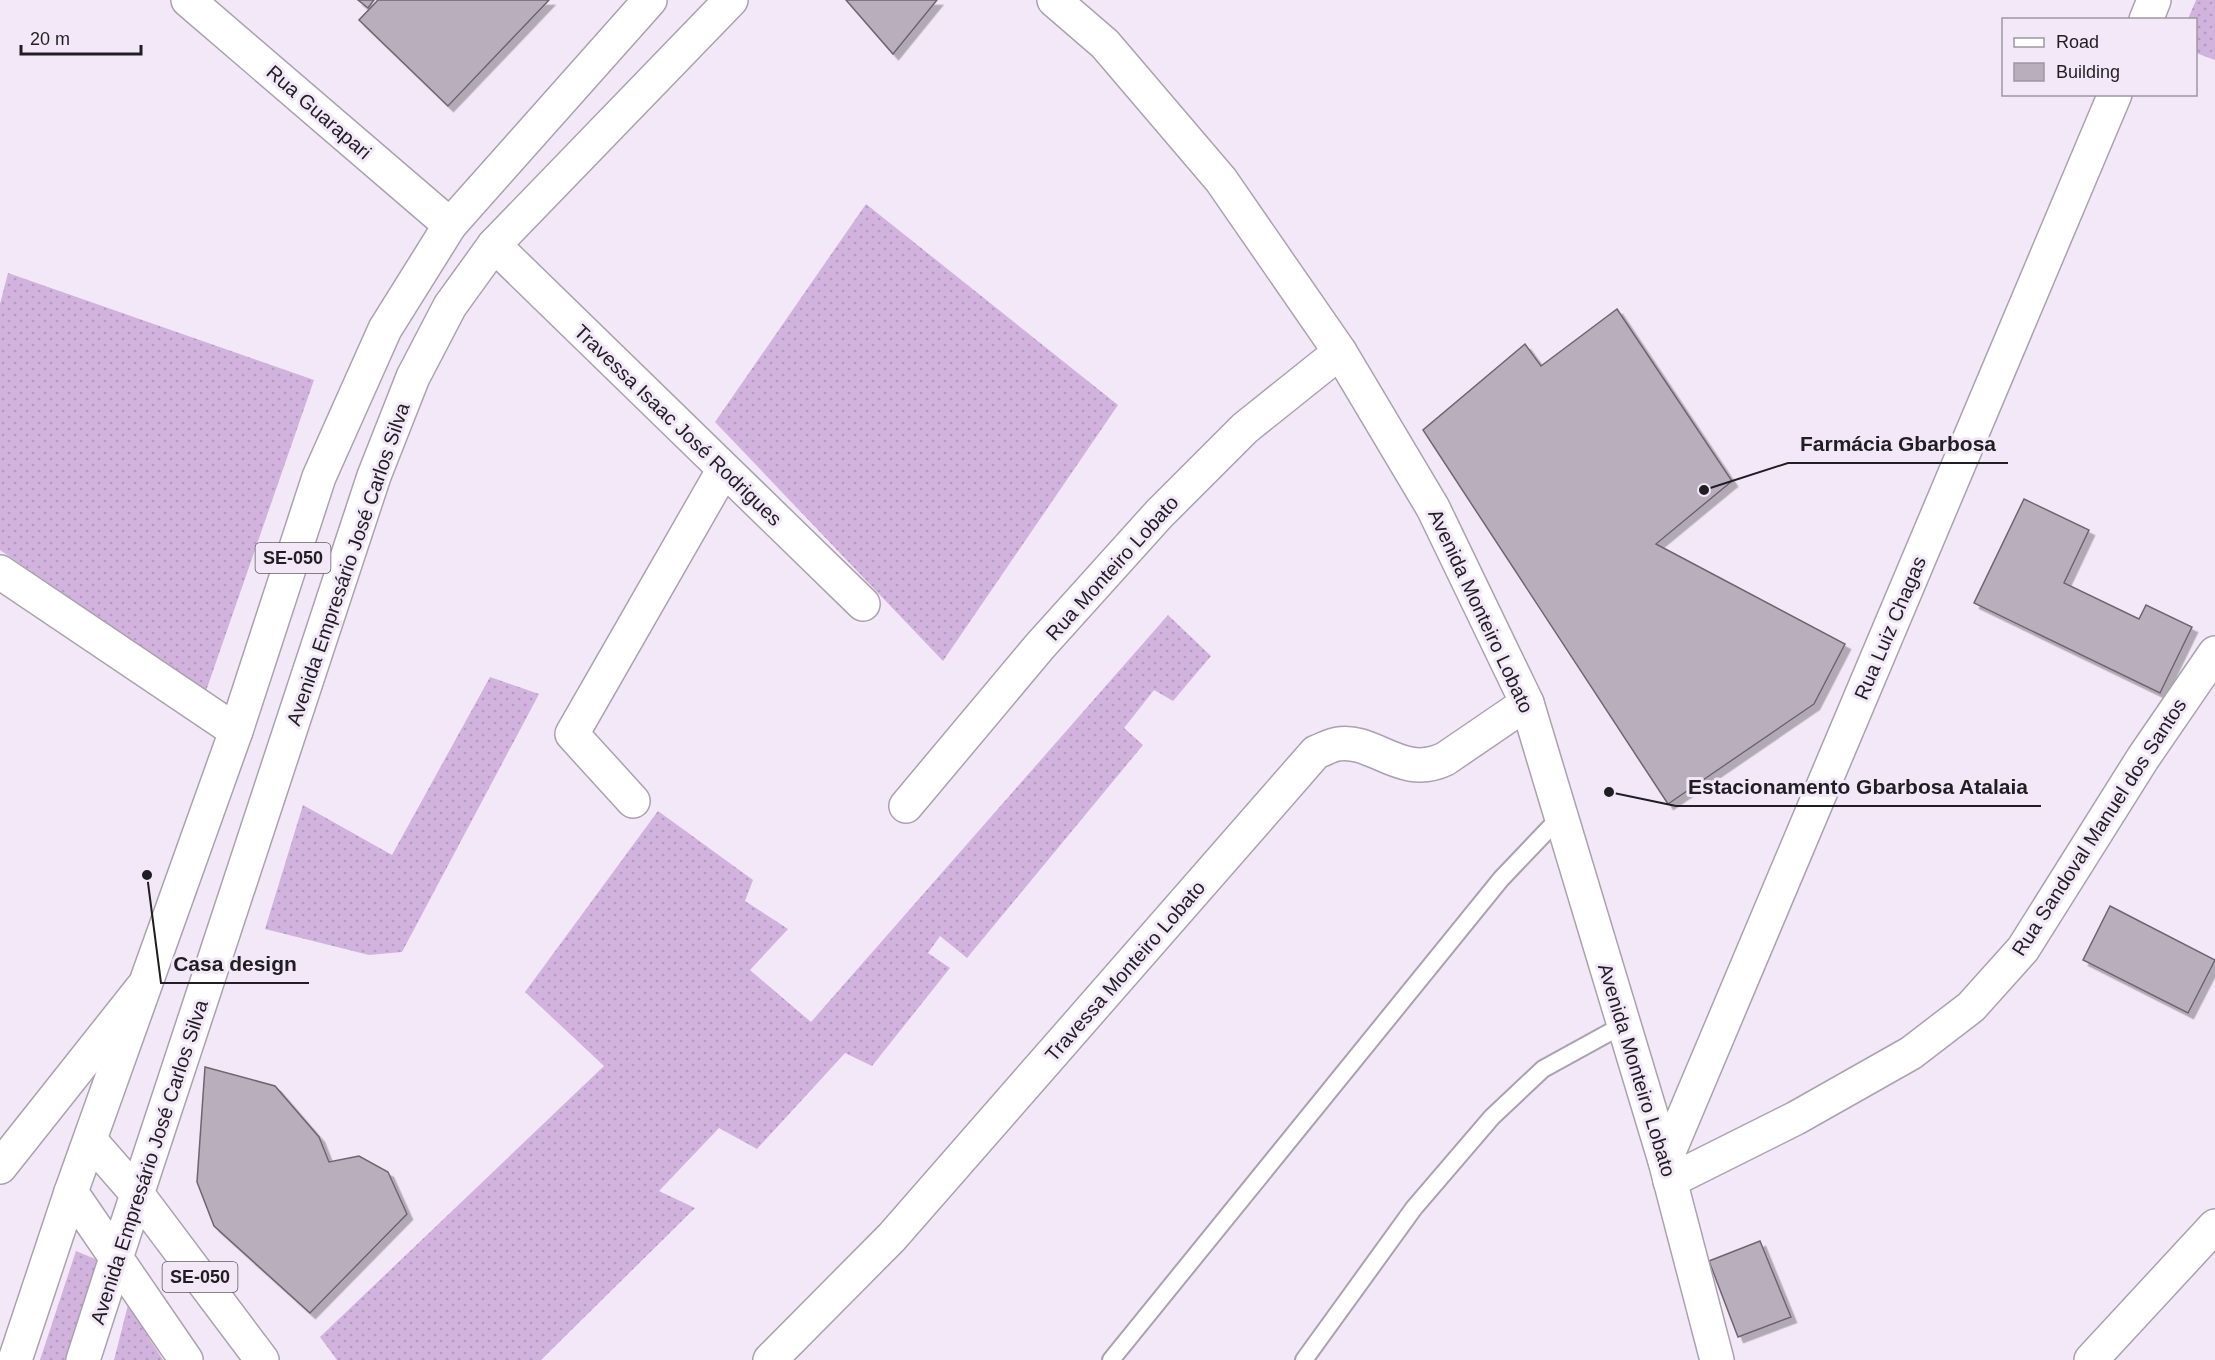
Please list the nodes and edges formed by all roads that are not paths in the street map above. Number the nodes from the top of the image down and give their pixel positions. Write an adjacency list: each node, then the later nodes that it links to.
1 (188, 0): 8 (street, Rua Guarapari)
2 (650, 0): 8 (street, SE-050)
3 (731, 0): 9 (street, Avenida Empresário José Carlos Silva)
4 (1054, 0): 10 (street, Avenida Monteiro Lobato)
5 (2154, 0): 6 (street)
6 (2147, 18)
7 (2114, 96): 24 (street, Rua Luiz Chagas)
8 (450, 225): 16 (street, SE-050)
9 (494, 245): 11 (street, Travessa Isaac José Rodrigues); 26 (street, Avenida Empresário José Carlos Silva)
10 (1340, 352): 15 (street, Avenida Monteiro Lobato); 18 (street, Rua Monteiro Lobato)
11 (724, 469): 13 (street, Travessa Isaac José Rodrigues); 17 (street)
12 (0, 572): 16 (street)
13 (863, 604)
14 (2215, 652): 24 (street, Rua Sandoval Manuel dos Santos)
15 (1527, 703): 19 (street, Avenida Monteiro Lobato); 33 (street, Travessa Monteiro Lobato)
16 (236, 732): 20 (street, SE-050)
17 (633, 801)
18 (906, 806)
19 (1562, 815): 21 (street, Avenida Monteiro Lobato); 34 (lane)
20 (147, 982): 22 (street, SE-050); 23 (street)
21 (1623, 1025): 24 (street, Avenida Monteiro Lobato); 35 (lane)
22 (90, 1140): 25 (street, SE-050); 26 (street)
23 (0, 1167)
24 (1667, 1171): 36 (street, Avenida Monteiro Lobato)
25 (71, 1192): 28 (street); 29 (street, SE-050)
26 (138, 1195): 28 (street, Avenida Empresário José Carlos Silva); 32 (street, SE-050)
27 (2215, 1226): 37 (street)
28 (116, 1258): 30 (street, Avenida Empresário José Carlos Silva); 31 (street, SE-050)
29 (15, 1360)
30 (83, 1360)
31 (186, 1360)
32 (262, 1360)
33 (770, 1360)
34 (1111, 1360)
35 (1304, 1360)
36 (1717, 1360)
37 (2091, 1360)

